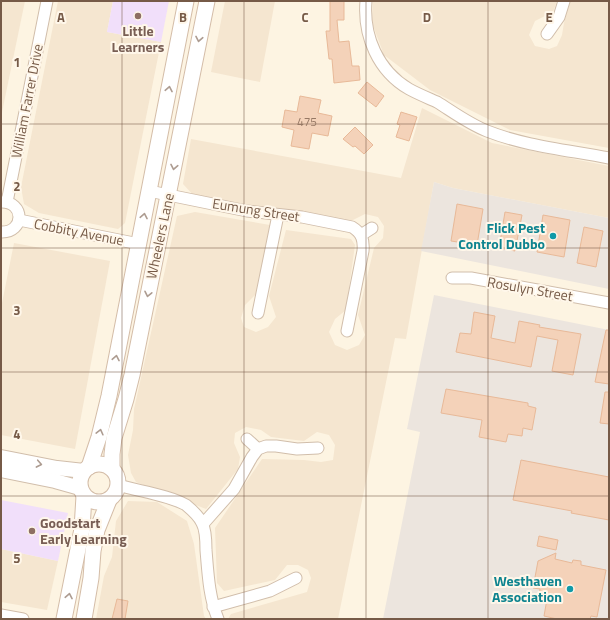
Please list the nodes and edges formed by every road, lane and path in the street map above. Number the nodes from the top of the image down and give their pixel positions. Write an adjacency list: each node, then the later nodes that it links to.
1 (47, 1): 10 (street, William Farrer Drive)
2 (186, 1): 8 (main road, Wheelers Lane, one-way to 2)
3 (207, 1): 9 (main road, Wheelers Lane, one-way to 9)
4 (366, 1): 7 (street)
5 (564, 1): 6 (street)
6 (546, 34)
7 (609, 158)
8 (149, 191): 9 (street, Eumung Street); 16 (main road, Wheelers Lane, one-way to 8)
9 (168, 196): 11 (street, Eumung Street); 26 (main road, Wheelers Lane, one-way to 26)
10 (4, 202): 12 (street)
11 (278, 215): 15 (street, Eumung Street); 19 (street)
12 (19, 220): 14 (street); 16 (street, Cobbity Avenue)
13 (372, 228): 15 (street)
14 (1, 232)
15 (361, 235): 20 (street)
16 (139, 244): 25 (main road, Wheelers Lane, one-way to 16)
17 (452, 278): 18 (street, Rosulyn Street)
18 (609, 303)
19 (258, 313)
20 (347, 332)
21 (247, 439): 23 (street)
22 (318, 448): 23 (street)
23 (258, 449): 31 (street)
24 (1, 457): 25 (street, one-way to 25)
25 (86, 469): 26 (main road); 29 (main road)
26 (112, 469): 28 (main road)
27 (1, 470): 29 (street)
28 (118, 485): 30 (main road); 31 (street)
29 (82, 492): 30 (main road); 36 (main road, one-way to 29)
30 (109, 500): 37 (main road)
31 (203, 524): 33 (street)
32 (296, 578): 33 (street)
33 (213, 607): 38 (street)
34 (1, 614): 35 (street)
35 (23, 619)
36 (64, 619)
37 (84, 619)
38 (218, 619)

